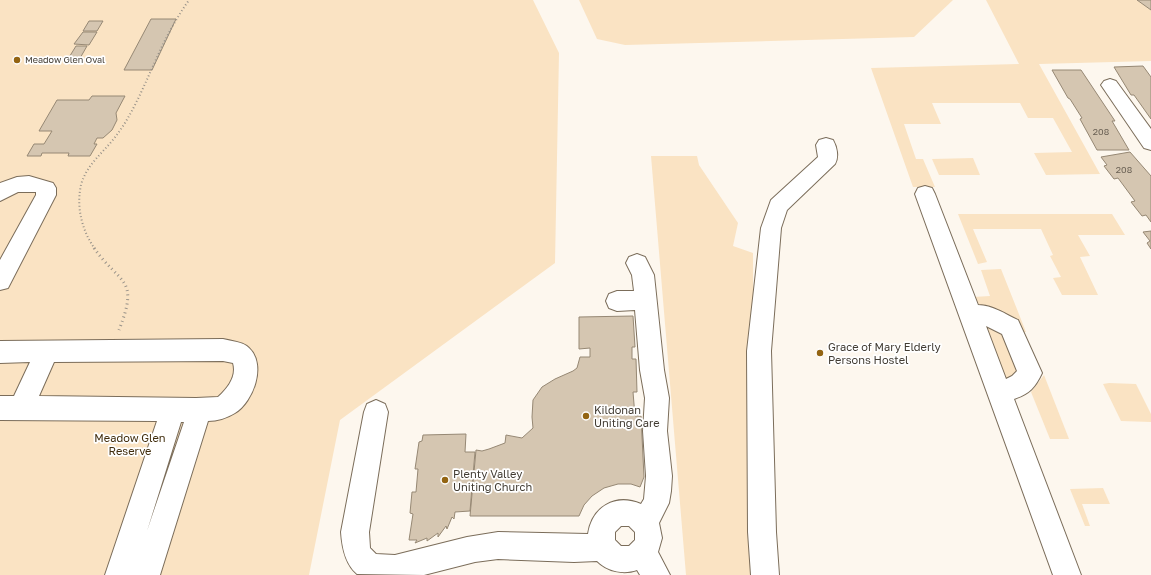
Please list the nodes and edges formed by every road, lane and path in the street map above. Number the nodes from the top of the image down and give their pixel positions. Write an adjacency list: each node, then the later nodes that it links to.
1 (189, 0): 12 (path)
2 (1110, 85): 3 (lane)
3 (1151, 143)
4 (826, 144): 25 (lane)
5 (0, 193): 8 (lane)
6 (925, 194): 11 (lane)
7 (637, 263): 9 (lane)
8 (0, 281)
9 (646, 300): 10 (lane); 20 (lane)
10 (617, 301)
11 (970, 315): 15 (lane); 15 (lane)
12 (112, 351): 14 (lane); 18 (lane)
13 (0, 352): 14 (lane)
14 (47, 352): 16 (lane)
15 (998, 392): 26 (lane)
16 (10, 408): 17 (lane)
17 (173, 409): 18 (lane); 23 (lane)
18 (200, 409): 24 (lane)
19 (376, 412): 21 (lane)
20 (643, 521): 21 (lane); 22 (lane)
21 (604, 546): 22 (lane)
22 (649, 564)
23 (119, 575)
24 (146, 575)
25 (765, 575)
26 (1066, 575)

